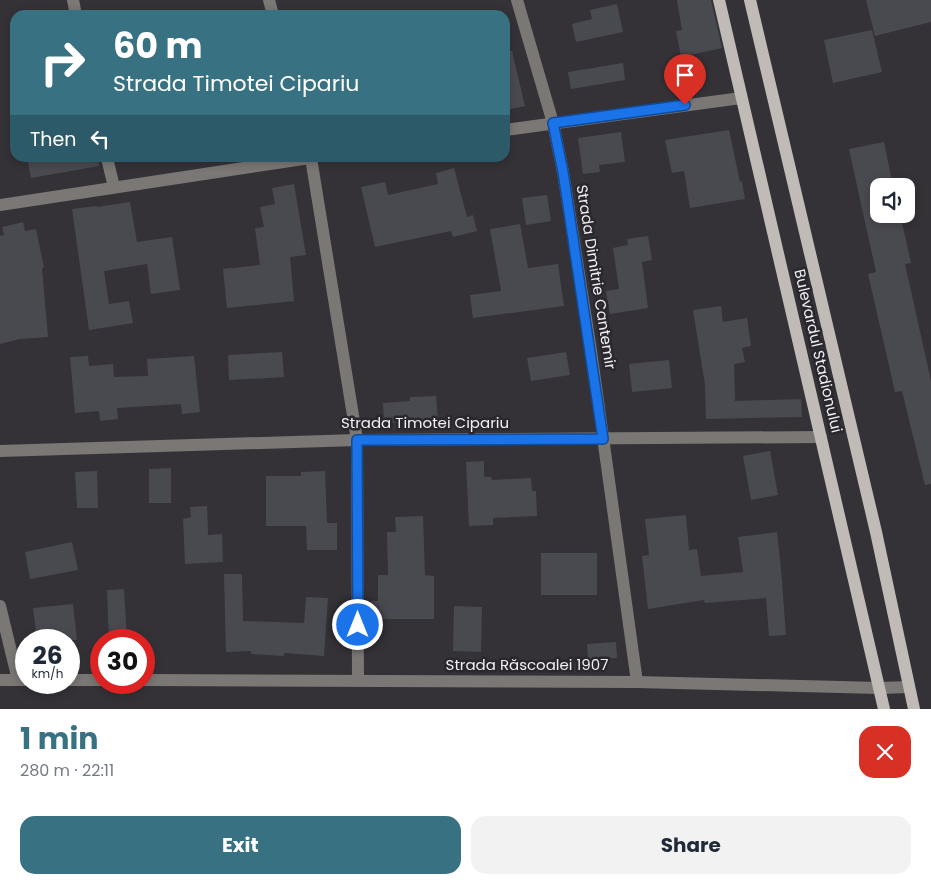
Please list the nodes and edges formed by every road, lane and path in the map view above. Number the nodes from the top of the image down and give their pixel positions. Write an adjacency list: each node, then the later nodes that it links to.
1 (517, 0): 5 (street, Strada Dimitrie Cantemir)
2 (719, 0): 4 (main road, Bulevardul Stadionului)
3 (750, 0): 23 (main road, Bulevardul Stadionului)
4 (741, 98): 5 (street); 12 (main road, Bulevardul Stadionului)
5 (553, 123): 6 (street); 13 (street, Strada Dimitrie Cantemir)
6 (510, 129)
7 (108, 162): 10 (street)
8 (283, 162): 10 (street)
9 (311, 162): 14 (street)
10 (114, 187): 11 (street)
11 (0, 205)
12 (821, 438): 13 (street, Strada Timotei Cipariu); 24 (main road, Bulevardul Stadionului)
13 (603, 439): 14 (street, Strada Timotei Cipariu); 22 (street, Strada Dimitrie Cantemir)
14 (357, 440): 15 (street, Strada Timotei Cipariu); 21 (street)
15 (0, 451)
16 (0, 606): 17 (street)
17 (15, 656)
18 (0, 680): 19 (street)
19 (15, 680)
20 (155, 680): 21 (street, Strada Răscoalei 1907)
21 (358, 680): 22 (street, Strada Răscoalei 1907)
22 (637, 682): 24 (street, Strada Răscoalei 1907)
23 (909, 687): 24 (street, Strada Răscoalei 1907); 26 (main road, Bulevardul Stadionului)
24 (879, 688): 25 (main road, Bulevardul Stadionului)
25 (884, 709)
26 (914, 709)

